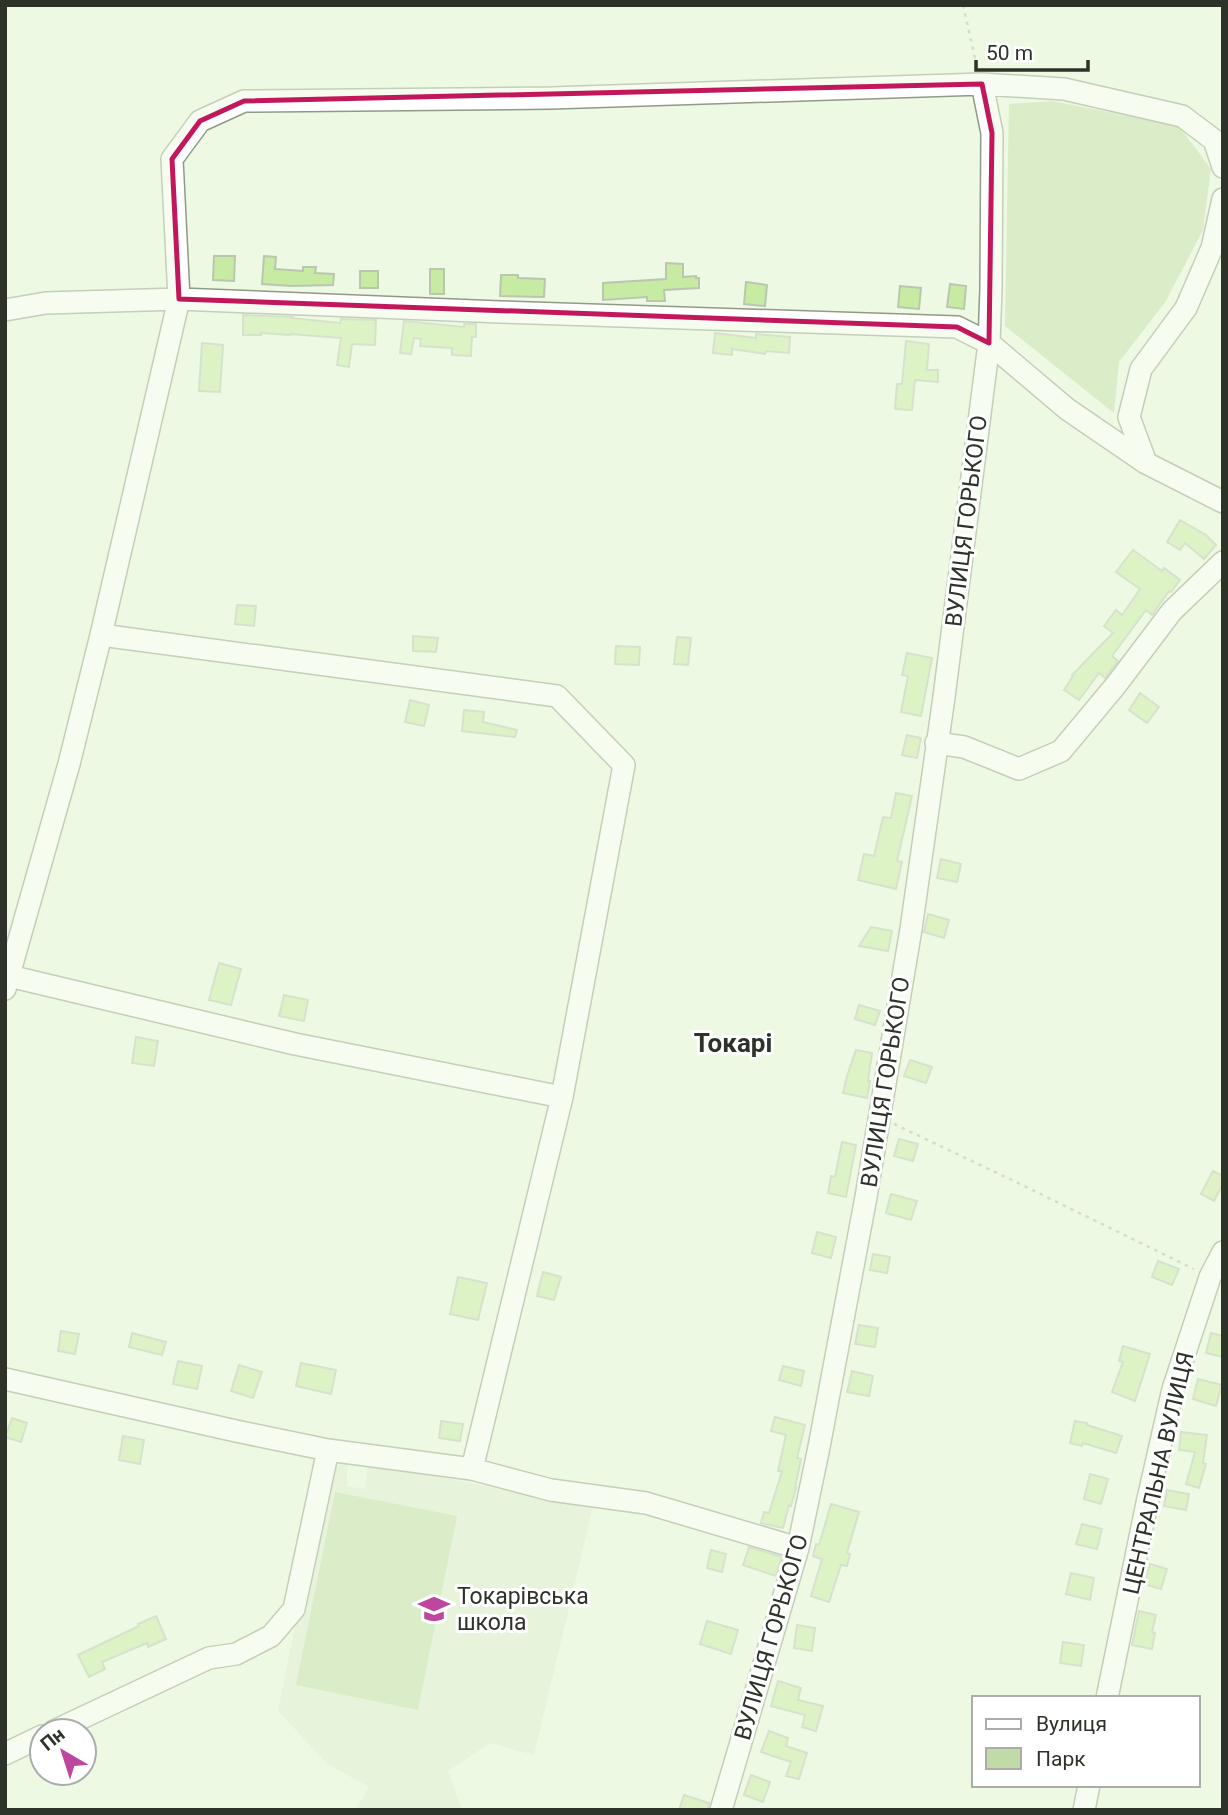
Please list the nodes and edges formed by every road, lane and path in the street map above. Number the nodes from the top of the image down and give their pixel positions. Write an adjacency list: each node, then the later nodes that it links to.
1 (963, 5): 2 (path)
2 (982, 84): 3 (street); 5 (street); 7 (street, ВУЛИЦЯ ГОРЬКОГО)
3 (1223, 167)
4 (1223, 200): 8 (street)
5 (178, 299): 6 (street); 7 (street); 11 (street)
6 (5, 310)
7 (989, 343): 8 (street); 12 (street, ВУЛИЦЯ ГОРЬКОГО)
8 (1146, 463): 9 (street)
9 (1223, 502)
10 (1223, 562): 12 (street)
11 (101, 635): 13 (street); 14 (street)
12 (936, 743): 15 (street, ВУЛИЦЯ ГОРЬКОГО)
13 (7, 983): 14 (street)
14 (562, 1097): 20 (street)
15 (880, 1118): 17 (path); 21 (street, ВУЛИЦЯ ГОРЬКОГО)
16 (1223, 1252): 17 (street, ЦЕНТРАЛЬНА ВУЛИЦЯ)
17 (1210, 1277): 22 (street, ЦЕНТРАЛЬНА ВУЛИЦЯ)
18 (5, 1379): 19 (street)
19 (328, 1450): 20 (street); 23 (street)
20 (472, 1469): 21 (street)
21 (798, 1548): 27 (street, ВУЛИЦЯ ГОРЬКОГО)
22 (1107, 1696)
23 (84, 1717)
24 (28, 1743): 25 (street)
25 (5, 1754)
26 (1089, 1787): 28 (street)
27 (721, 1810)
28 (1084, 1810)

